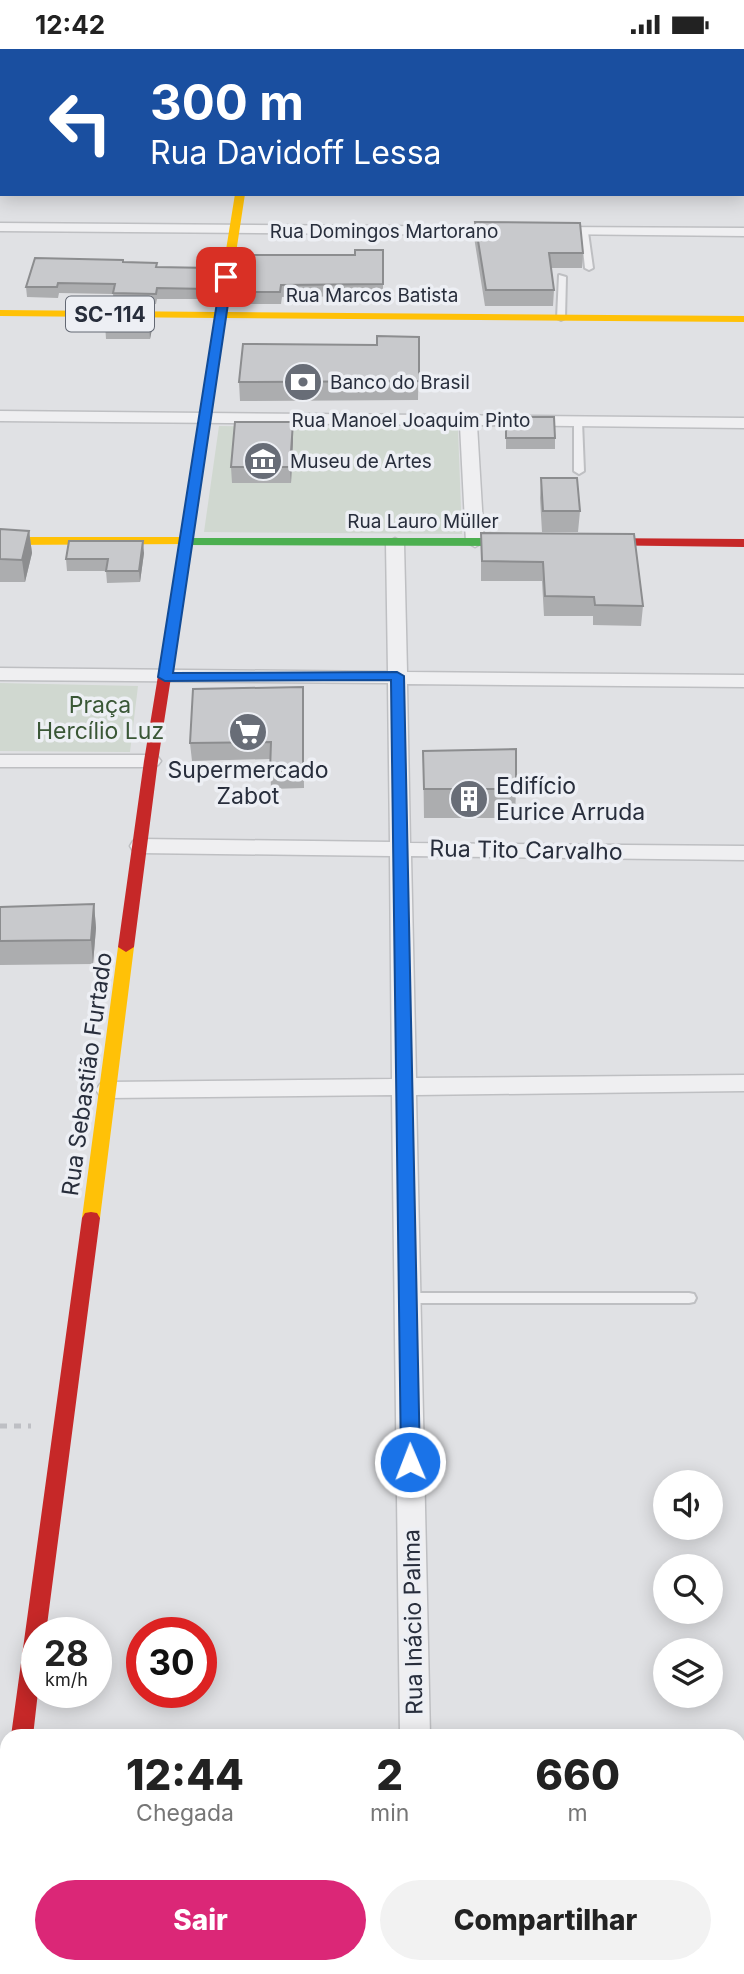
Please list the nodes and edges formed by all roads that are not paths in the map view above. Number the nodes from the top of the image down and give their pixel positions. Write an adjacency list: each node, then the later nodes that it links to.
1 (240, 196): 3 (main road, Rua Sebastião Furtado)
2 (0, 227): 3 (street)
3 (234, 230): 4 (street, Rua Domingos Martorano); 9 (main road, Rua Sebastião Furtado)
4 (584, 232): 5 (street, Rua Domingos Martorano); 6 (lane)
5 (744, 232)
6 (589, 268)
7 (562, 277): 10 (lane)
8 (0, 313): 9 (main road, Rua Marcos Batista / SC-114)
9 (221, 315): 10 (main road, Rua Marcos Batista); 13 (main road, Rua Sebastião Furtado)
10 (561, 318): 11 (main road, Rua Marcos Batista)
11 (744, 319)
12 (0, 416): 13 (street, Rua Manoel Joaquim Pinto)
13 (205, 418): 14 (street, Rua Manoel Joaquim Pinto); 19 (main road, Rua Sebastião Furtado)
14 (468, 420): 15 (street, Rua Manoel Joaquim Pinto); 20 (street)
15 (578, 421): 16 (street, Rua Manoel Joaquim Pinto); 17 (lane)
16 (744, 423)
17 (579, 471)
18 (0, 541): 19 (main road, Rua Lauro Müller)
19 (186, 541): 22 (main road, Rua Lauro Müller); 27 (main road, Rua Sebastião Furtado)
20 (475, 542): 21 (main road, Rua Lauro Müller); 22 (main road, Rua Lauro Müller)
21 (537, 542)
22 (395, 543): 26 (street, Rua Inácio Palma)
23 (578, 543): 24 (main road)
24 (744, 543)
25 (0, 674): 27 (street)
26 (397, 676): 27 (street); 28 (street); 32 (street, Rua Inácio Palma)
27 (165, 677): 30 (main road, Rua Sebastião Furtado)
28 (744, 681)
29 (0, 761): 30 (street)
30 (151, 761): 31 (main road, Rua Sebastião Furtado)
31 (140, 846): 32 (street, Rua Tito Carvalho); 36 (main road, Rua Sebastião Furtado)
32 (400, 848): 33 (street, Rua Tito Carvalho); 35 (street, Rua Inácio Palma)
33 (744, 853)
34 (744, 1083): 35 (street)
35 (404, 1087): 36 (street); 37 (street, Rua Inácio Palma)
36 (108, 1090): 39 (main road, Rua Sebastião Furtado)
37 (408, 1298): 38 (lane); 40 (street, Rua Inácio Palma)
38 (689, 1298)
39 (23, 1729)
40 (415, 1729)

